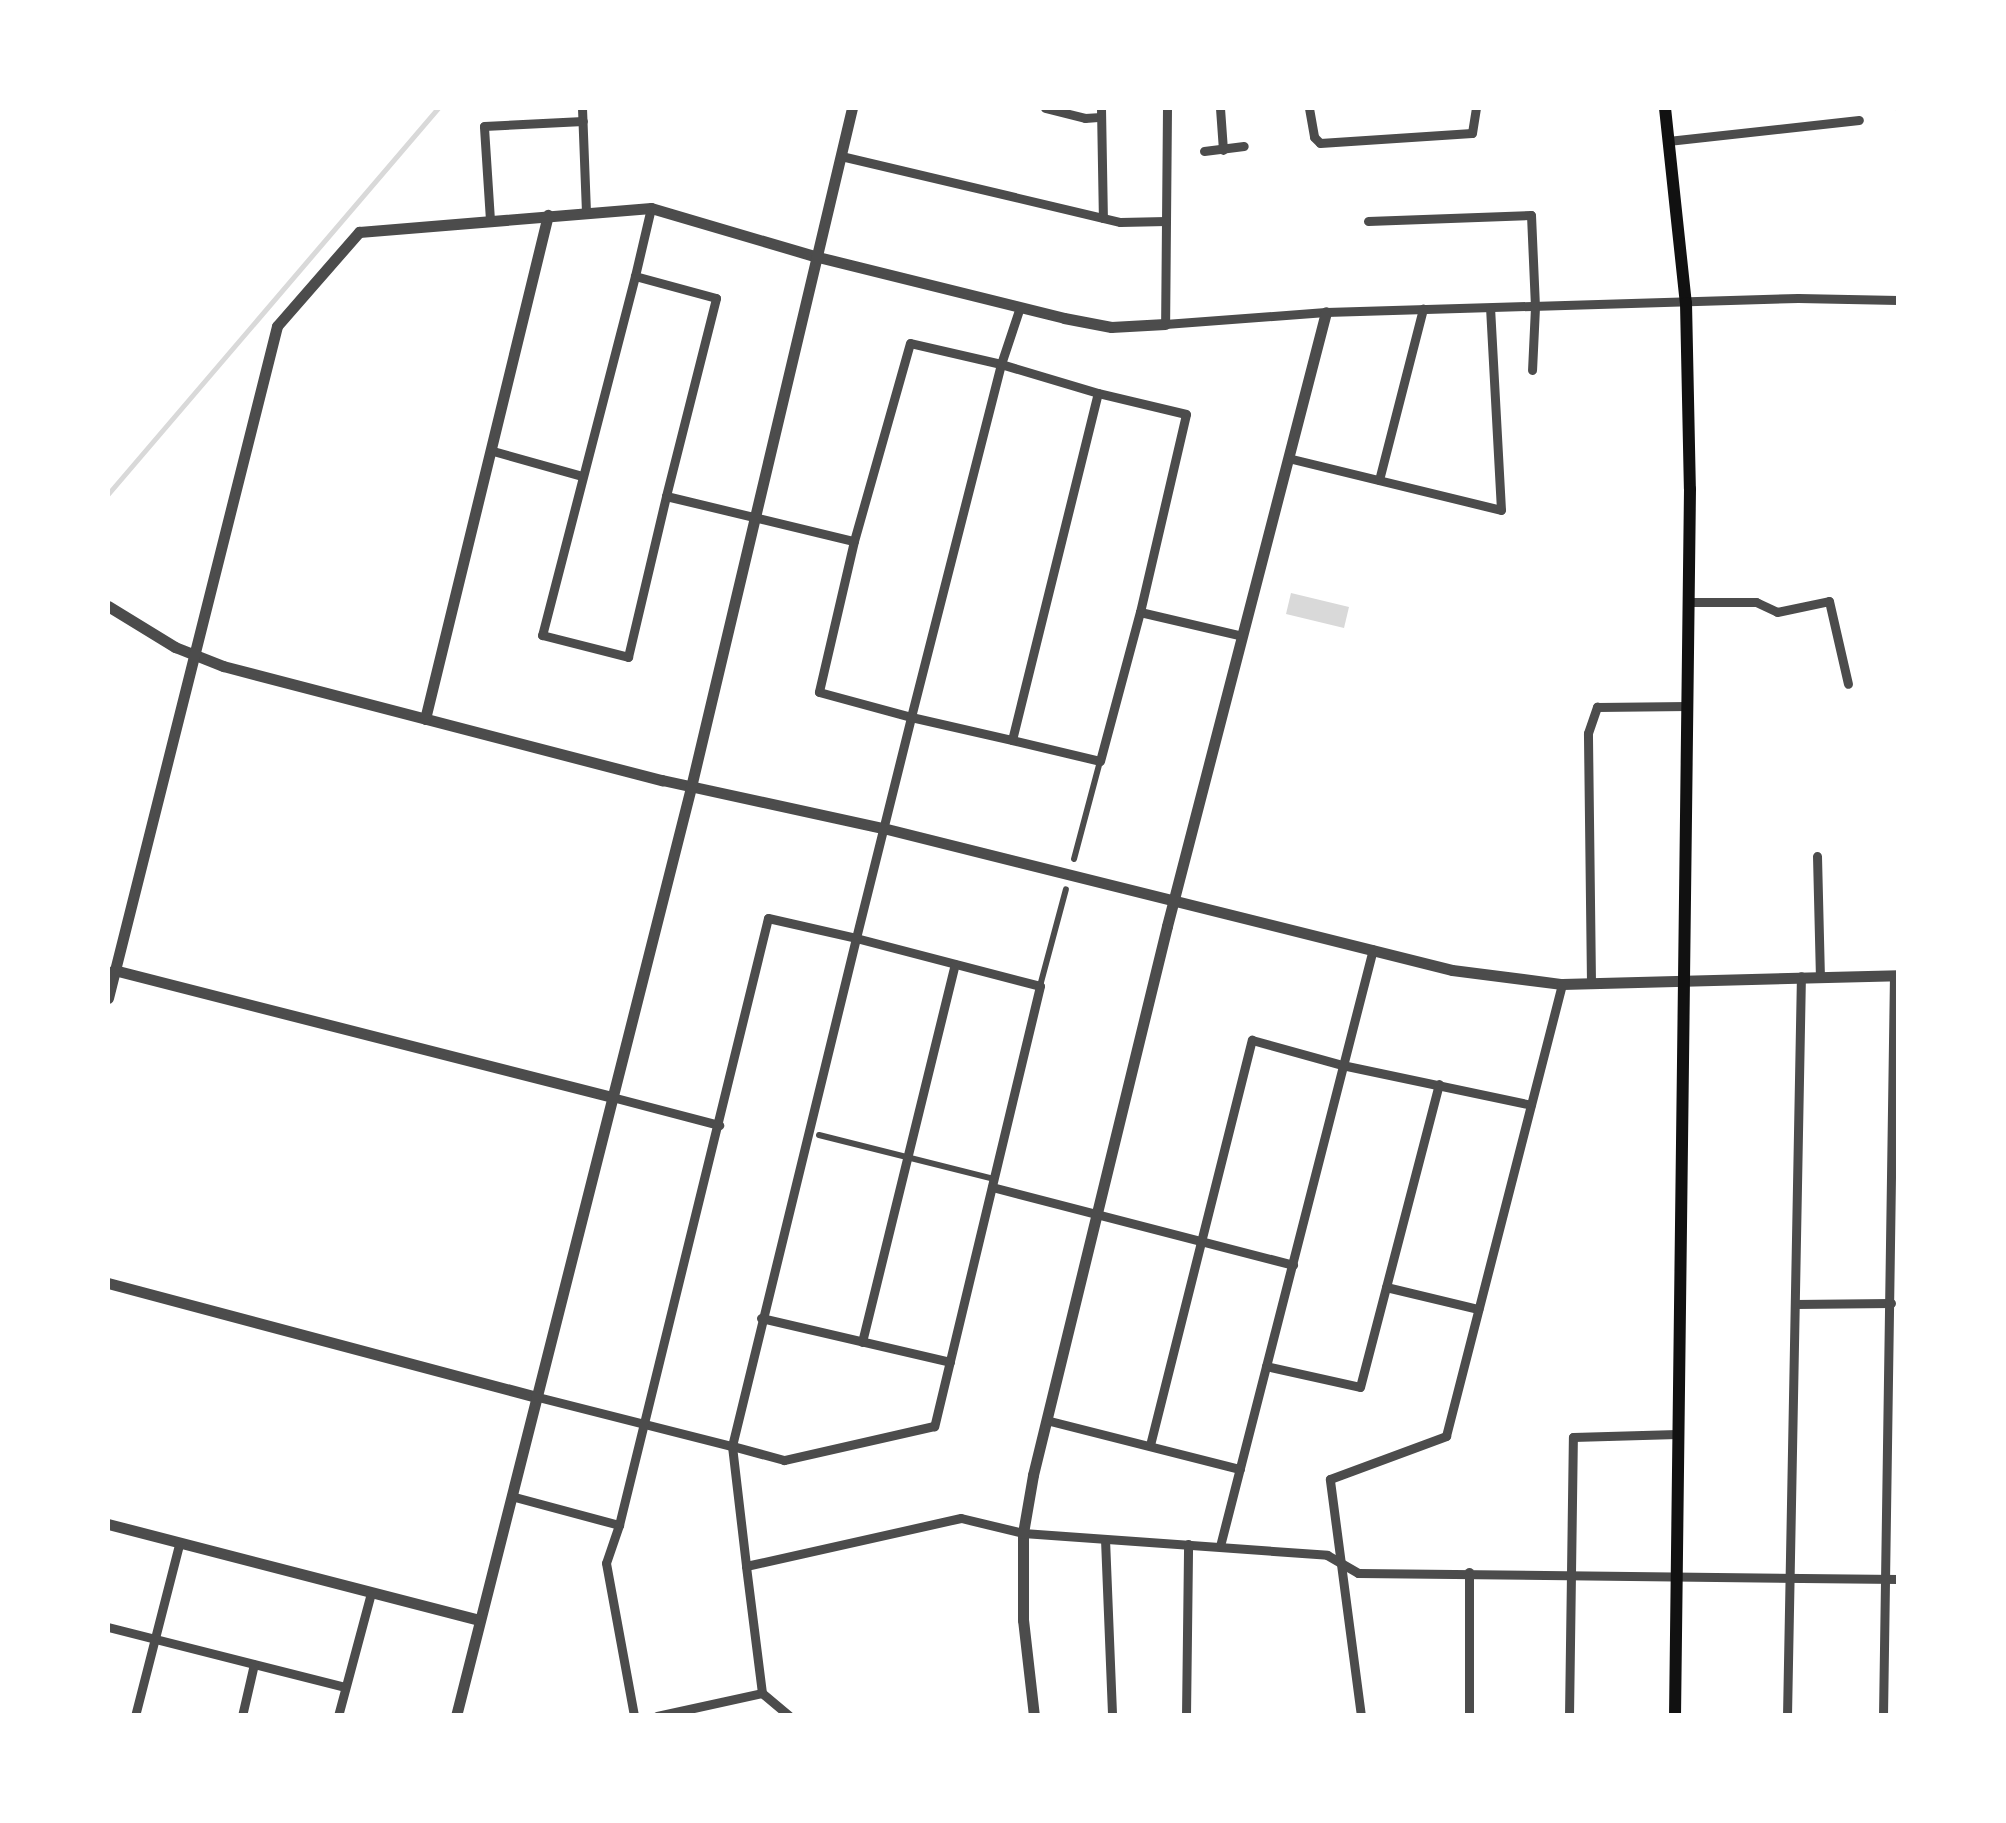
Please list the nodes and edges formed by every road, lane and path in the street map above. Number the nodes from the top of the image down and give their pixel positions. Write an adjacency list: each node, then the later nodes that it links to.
1 (582, 108): 11 (street)
2 (852, 108): 16 (street)
3 (1045, 108): 9 (street)
4 (1167, 108): 23 (street)
5 (1220, 108): 14 (street)
6 (1310, 108): 7 (street)
7 (1476, 108)
8 (1665, 108): 12 (main road)
9 (1101, 112): 20 (street)
10 (1860, 120): 12 (street)
11 (583, 121): 18 (street); 21 (street)
12 (1668, 141): 27 (main road)
13 (1244, 146): 14 (street)
14 (1222, 150): 15 (street)
15 (1204, 151)
16 (841, 156): 20 (street); 24 (street)
17 (651, 208): 18 (street); 24 (street); 25 (street)
18 (586, 212): 19 (street)
19 (548, 215): 21 (street); 37 (street)
20 (1103, 218): 23 (street)
21 (490, 220): 48 (street)
22 (1368, 220): 28 (street)
23 (1166, 222): 33 (street)
24 (818, 257): 29 (street); 42 (street)
25 (635, 276): 39 (street); 41 (street)
26 (1898, 300): 27 (street)
27 (1686, 303): 28 (street); 44 (main road)
28 (1536, 306): 30 (street); 35 (street)
29 (1020, 307): 33 (street); 34 (street)
30 (1490, 308): 31 (street); 40 (street)
31 (1423, 309): 32 (street); 40 (street)
32 (1326, 312): 33 (street); 38 (street)
33 (1165, 324)
34 (1001, 364): 36 (street); 43 (street); 52 (street)
35 (1532, 370)
36 (1098, 393): 46 (street); 53 (street)
37 (493, 451): 39 (street); 51 (street)
38 (1288, 458): 40 (street); 47 (street)
39 (582, 476): 41 (street)
40 (1379, 480)
41 (666, 496): 42 (street)
42 (753, 518): 43 (street); 55 (street)
43 (854, 541): 52 (street)
44 (1689, 602): 49 (street); 50 (main road)
45 (108, 606): 48 (street)
46 (1140, 612): 47 (street); 54 (street)
47 (1242, 636): 60 (street)
48 (194, 656): 51 (street); 64 (street)
49 (1848, 684)
50 (1688, 706): 68 (main road); 69 (street)
51 (425, 718): 55 (street)
52 (911, 718): 53 (street); 56 (street)
53 (1012, 740): 54 (street)
54 (1100, 762): 58 (street)
55 (690, 787): 56 (street); 75 (street)
56 (883, 828): 60 (street); 61 (street)
57 (1817, 856): 67 (street)
58 (1074, 860)
59 (1066, 890): 71 (street)
60 (1175, 898): 62 (street); 81 (street)
61 (856, 938): 63 (street); 77 (street); 90 (street)
62 (1373, 949): 70 (street); 73 (street)
63 (955, 964): 71 (street); 79 (street)
64 (114, 970): 72 (street); 75 (street)
65 (1896, 975): 67 (street); 83 (street)
66 (1801, 976): 67 (street); 68 (street); 88 (street)
67 (1820, 976)
68 (1685, 981): 69 (street); 97 (main road)
69 (1591, 983): 70 (street)
70 (1562, 984): 76 (street)
71 (1040, 986): 80 (street)
72 (108, 998)
73 (1342, 1065): 74 (street); 82 (street); 84 (street)
74 (1438, 1084): 76 (street); 86 (street)
75 (612, 1098): 77 (street); 94 (street)
76 (1531, 1106): 89 (street)
77 (719, 1124): 96 (street)
78 (818, 1135): 79 (street)
79 (908, 1156): 80 (street); 91 (street)
80 (993, 1183): 81 (street); 92 (street)
81 (1096, 1216): 82 (street); 95 (street)
82 (1201, 1242): 84 (street); 98 (street)
83 (1895, 1264): 87 (street)
84 (1292, 1265): 93 (street)
85 (108, 1283): 94 (street)
86 (1386, 1287): 89 (street); 93 (street)
87 (1891, 1303): 88 (street); 114 (street)
88 (1795, 1304): 116 (street)
89 (1478, 1309): 109 (street)
90 (761, 1318): 91 (street); 99 (street)
91 (862, 1342): 92 (street)
92 (950, 1362): 99 (street)
93 (1266, 1366): 100 (street)
94 (534, 1396): 96 (street); 101 (street)
95 (1046, 1420): 98 (street); 104 (street)
96 (644, 1424): 99 (street); 103 (street)
97 (1677, 1434): 112 (street); 113 (main road)
98 (1150, 1445): 100 (street)
99 (732, 1446): 110 (street)
100 (1240, 1470): 108 (street)
101 (511, 1496): 103 (street); 118 (street)
102 (108, 1524): 107 (street)
103 (619, 1525): 129 (street)
104 (1024, 1533): 105 (street); 110 (street); 132 (street)
105 (1105, 1538): 106 (street); 133 (street)
106 (1188, 1544): 108 (street); 134 (street)
107 (179, 1545): 117 (street); 120 (street)
108 (1220, 1546): 109 (street)
109 (1341, 1564): 111 (street); 135 (street)
110 (746, 1566): 123 (street)
111 (1469, 1572): 112 (street); 136 (street)
112 (1571, 1576): 113 (street); 137 (street)
113 (1677, 1579): 116 (street); 138 (main road)
114 (1886, 1579): 115 (street); 116 (street); 140 (street)
115 (1898, 1579)
116 (1790, 1580): 139 (street)
117 (372, 1592): 118 (street); 122 (street)
118 (479, 1620): 128 (street)
119 (108, 1627): 120 (street)
120 (154, 1639): 121 (street); 125 (street)
121 (254, 1664): 122 (street); 126 (street)
122 (345, 1687): 127 (street)
123 (762, 1692): 124 (street); 131 (street)
124 (696, 1712): 130 (street)
125 (135, 1716)
126 (242, 1716)
127 (338, 1716)
128 (456, 1716)
129 (634, 1716)
130 (658, 1716)
131 (789, 1716)
132 (1034, 1716)
133 (1112, 1716)
134 (1186, 1716)
135 (1360, 1716)
136 (1470, 1716)
137 (1569, 1716)
138 (1675, 1716)
139 (1787, 1716)
140 (1883, 1716)

